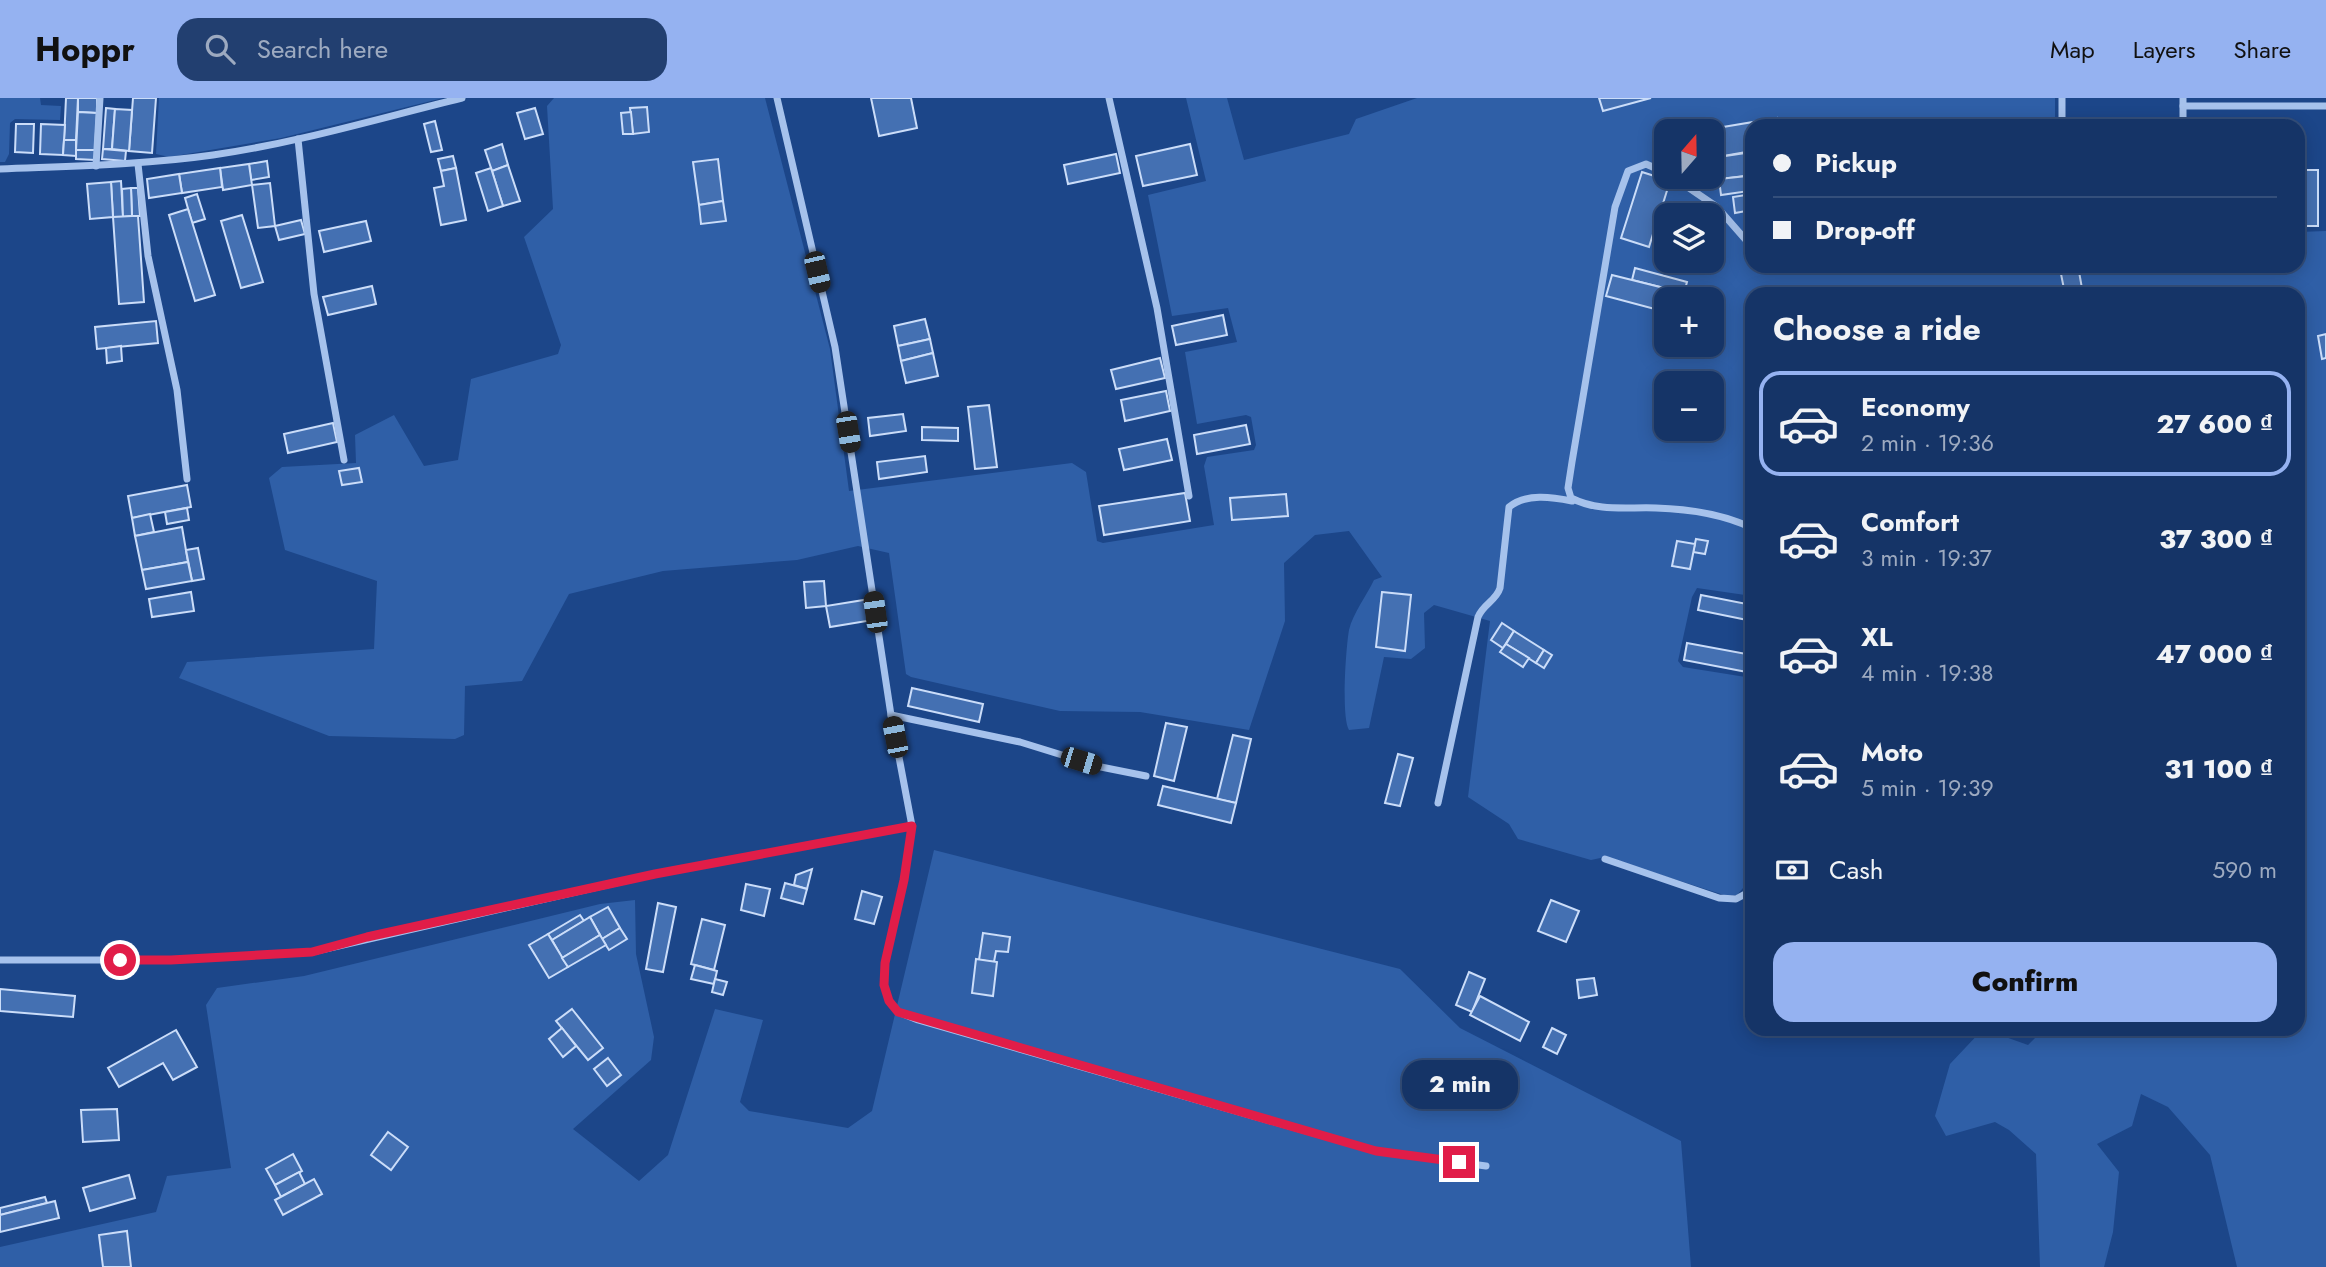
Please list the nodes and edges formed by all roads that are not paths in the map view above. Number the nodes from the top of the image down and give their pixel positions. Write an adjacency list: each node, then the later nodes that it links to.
1 (100, 98): 11 (street)
2 (462, 98): 9 (street)
3 (776, 98): 21 (street)
4 (1109, 98): 18 (street)
5 (2062, 98): 8 (street)
6 (2183, 102): 7 (street)
7 (2326, 106)
8 (2062, 119)
9 (298, 139): 10 (street); 16 (street)
10 (138, 164): 11 (street); 17 (street)
11 (96, 166): 13 (street)
12 (1654, 168): 19 (street)
13 (0, 169)
14 (1691, 189): 15 (street)
15 (1745, 239)
16 (344, 460)
17 (187, 479)
18 (1189, 496)
19 (1580, 503): 20 (street); 23 (street)
20 (1745, 525)
21 (891, 715): 22 (street); 24 (street)
22 (1146, 776)
23 (1438, 803)
24 (912, 826): 27 (street); 28 (street)
25 (1605, 859): 26 (street)
26 (1745, 893)
27 (0, 960)
28 (1486, 1166)

